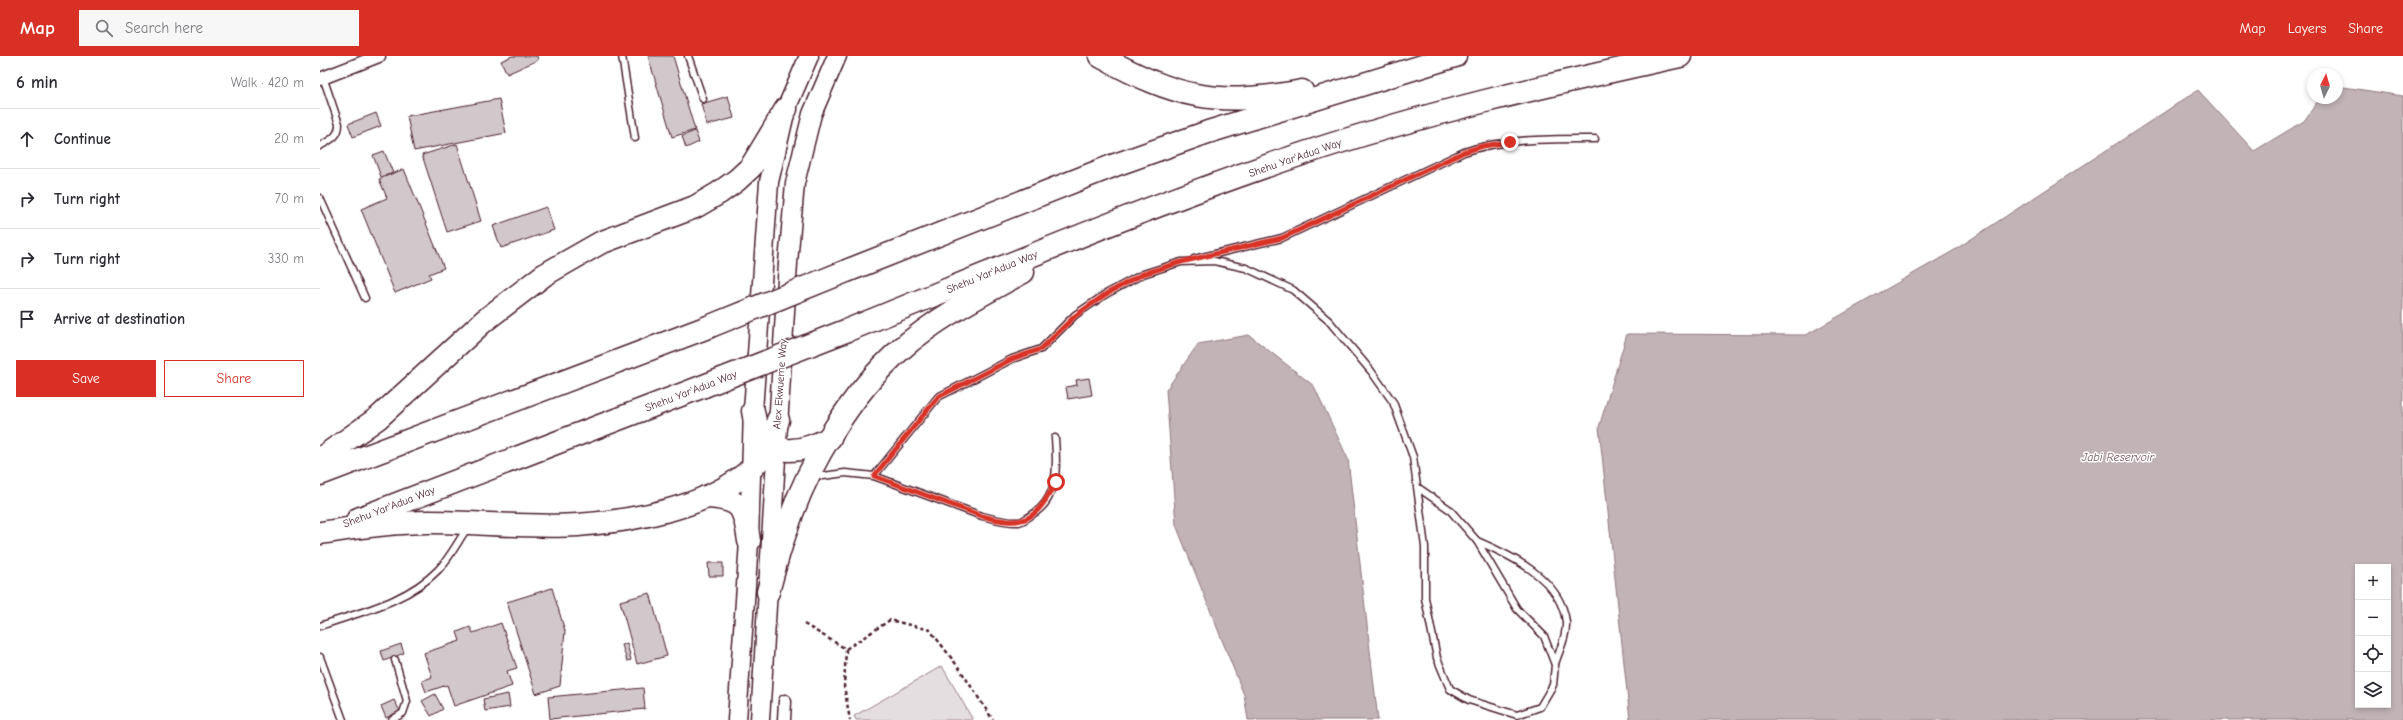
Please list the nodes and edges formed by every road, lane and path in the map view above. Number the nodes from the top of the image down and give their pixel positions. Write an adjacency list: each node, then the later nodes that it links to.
1 (379, 56): 10 (street)
2 (622, 56): 13 (lane)
3 (688, 56): 11 (lane)
4 (809, 56): 12 (street)
5 (837, 56): 21 (street, Alex Ekwueme Way)
6 (1100, 56): 9 (highway)
7 (1455, 56): 9 (highway)
8 (1680, 56): 17 (highway, Shehu Yar'Adua Way)
9 (1396, 74): 28 (highway, bridge)
10 (322, 78): 15 (lane)
11 (703, 99)
12 (786, 109): 20 (street); 25 (highway)
13 (635, 138)
14 (1595, 139): 18 (lane)
15 (320, 146)
16 (320, 198): 19 (lane)
17 (1093, 231): 22 (highway); 33 (highway, Shehu Yar'Adua Way, bridge)
18 (1181, 262): 29 (lane); 30 (lane)
19 (365, 298)
20 (754, 411): 24 (highway); 26 (street)
21 (778, 420): 24 (highway)
22 (830, 438): 24 (highway); 27 (highway)
23 (1055, 438): 29 (lane)
24 (773, 447): 26 (highway); 36 (street)
25 (320, 459)
26 (752, 467): 31 (highway); 34 (street)
27 (812, 471): 29 (lane); 36 (highway)
28 (320, 474)
29 (874, 476)
30 (1416, 487): 35 (lane); 42 (lane)
31 (706, 498): 32 (highway); 34 (highway)
32 (470, 523): 33 (highway); 38 (lane)
33 (321, 534)
34 (749, 541): 46 (street)
35 (1477, 541): 42 (lane); 42 (lane)
36 (768, 592): 47 (street)
37 (804, 624): 39 (path)
38 (320, 626)
39 (846, 649): 49 (path); 50 (path)
40 (320, 657): 44 (lane)
41 (395, 660): 45 (lane)
42 (1555, 664)
43 (784, 701): 48 (street)
44 (343, 720)
45 (392, 720)
46 (736, 720)
47 (760, 720)
48 (784, 720)
49 (850, 720)
50 (993, 720)

